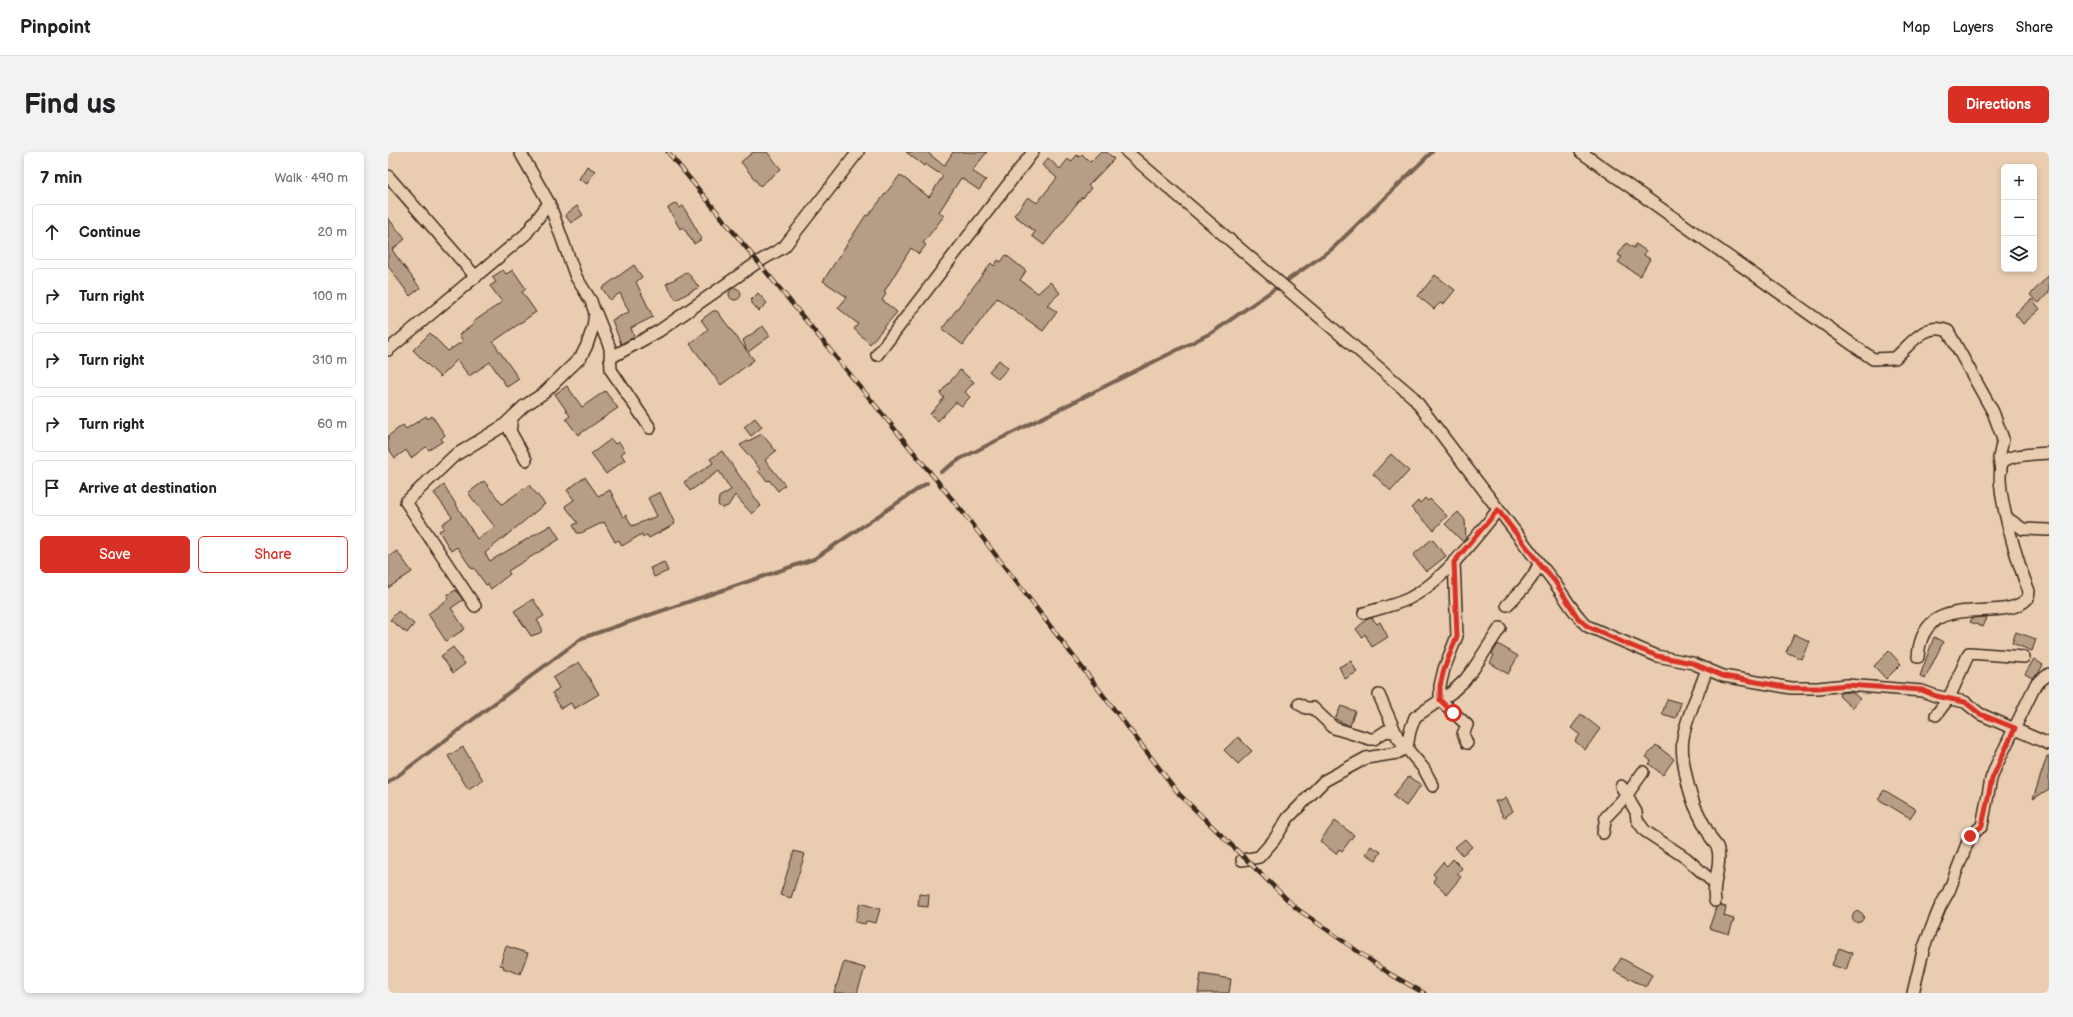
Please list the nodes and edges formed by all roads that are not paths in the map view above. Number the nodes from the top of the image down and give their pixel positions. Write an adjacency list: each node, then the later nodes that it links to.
1 (520, 152): 7 (street)
2 (858, 152): 12 (street)
3 (1034, 152): 11 (street)
4 (1127, 152): 18 (street)
5 (1581, 152): 17 (street)
6 (388, 176): 8 (street)
7 (549, 203): 8 (street); 9 (street)
8 (476, 277): 10 (street)
9 (596, 312): 12 (street); 13 (street)
10 (388, 350)
11 (877, 355)
12 (610, 358): 14 (street)
13 (512, 419): 16 (street); 24 (street)
14 (650, 428)
15 (2049, 453): 17 (street)
16 (526, 460)
17 (2001, 471): 19 (street)
18 (1498, 510): 21 (street); 22 (street)
19 (2007, 518): 20 (street); 27 (street)
20 (2049, 530)
21 (1454, 562): 25 (street); 33 (street)
22 (1539, 564): 23 (street); 29 (street)
23 (1507, 605)
24 (475, 606)
25 (1364, 613)
26 (1500, 628): 33 (street)
27 (1918, 656)
28 (2024, 657): 32 (street)
29 (1707, 669): 32 (street); 46 (street)
30 (2049, 674): 36 (street)
31 (1379, 695): 37 (street)
32 (1949, 698): 35 (street); 36 (street)
33 (1440, 700): 38 (street); 40 (street)
34 (1299, 704): 37 (street)
35 (1936, 715)
36 (2015, 728): 39 (street); 48 (street)
37 (1394, 732): 40 (street)
38 (1467, 744)
39 (2049, 744)
40 (1407, 747): 42 (street); 45 (street)
41 (1643, 772): 43 (street)
42 (1433, 786)
43 (1623, 790): 44 (street); 46 (street)
44 (1603, 833)
45 (1242, 860)
46 (1714, 883): 47 (street)
47 (1714, 901)
48 (1913, 993)

